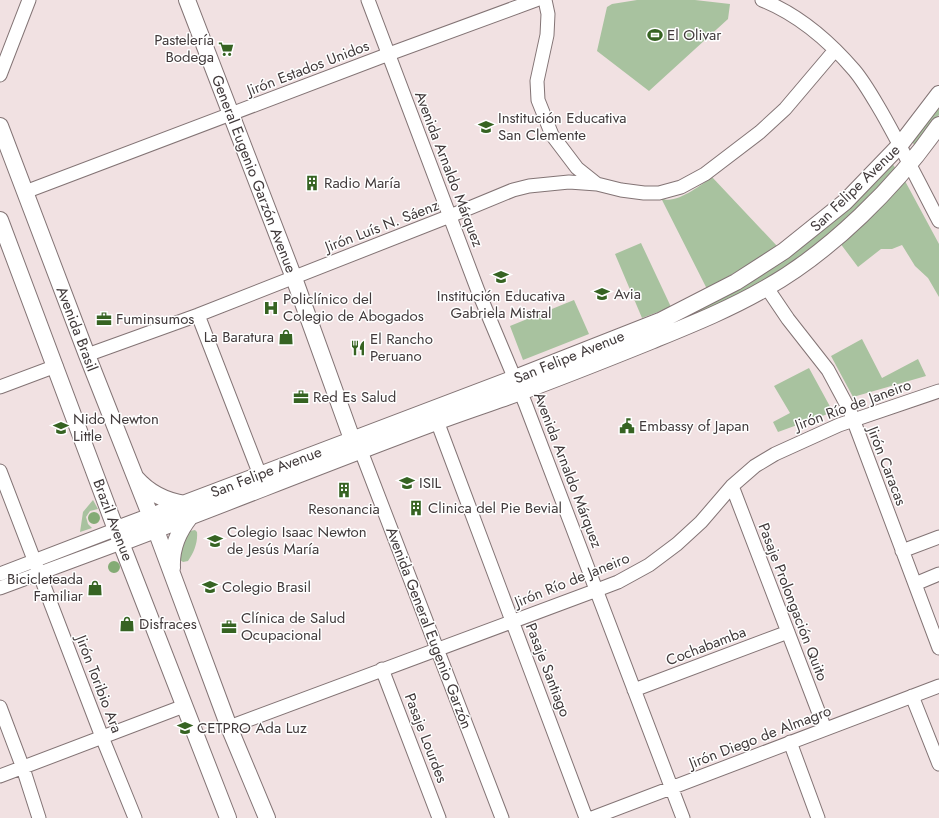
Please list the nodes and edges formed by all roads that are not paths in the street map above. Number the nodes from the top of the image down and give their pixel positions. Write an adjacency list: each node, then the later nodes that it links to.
1 (29, 0): 9 (street)
2 (187, 0): 11 (main road, General Eugenio Garzón Avenue)
3 (368, 0): 8 (street, Avenida Arnaldo Márquez)
4 (536, 0): 8 (street, Jirón Estados Unidos)
5 (545, 0): 16 (street)
6 (762, 0): 7 (street)
7 (835, 50): 14 (street); 16 (street, Jirón Luís N. Sáenz)
8 (388, 54): 11 (street, Jirón Estados Unidos); 18 (street, Avenida Arnaldo Márquez)
9 (0, 75)
10 (939, 94): 14 (main road, San Felipe Avenue)
11 (232, 115): 17 (street, Jirón Estados Unidos); 21 (main road, General Eugenio Garzón Avenue)
12 (939, 125): 15 (main road, San Felipe Avenue)
13 (0, 126): 17 (main road, Avenida Brasil)
14 (900, 145): 15 (street); 26 (main road, San Felipe Avenue)
15 (909, 164): 19 (street); 22 (main road, San Felipe Avenue)
16 (597, 184): 18 (street, Jirón Luís N. Sáenz)
17 (25, 192): 24 (main road, Avenida Brasil)
18 (450, 216): 21 (street, Jirón Luís N. Sáenz); 26 (street, Avenida Arnaldo Márquez)
19 (939, 221)
20 (0, 222): 25 (main road, Brazil Avenue)
21 (294, 278): 23 (street, Jirón Luís N. Sáenz); 31 (main road, General Eugenio Garzón Avenue)
22 (767, 288): 26 (main road, San Felipe Avenue); 29 (street, Jirón Caracas)
23 (198, 315): 24 (street, Jirón Luís N. Sáenz); 34 (street)
24 (87, 356): 33 (main road, Avenida Brasil)
25 (56, 366): 27 (street); 38 (main road, Brazil Avenue)
26 (518, 385): 30 (main road, San Felipe Avenue); 31 (main road, San Felipe Avenue); 48 (street, Avenida Arnaldo Márquez)
27 (0, 387)
28 (939, 391): 29 (street, Jirón Río de Janeiro)
29 (853, 420): 35 (street, Jirón Río de Janeiro); 40 (street, Jirón Caracas)
30 (437, 421): 31 (main road, San Felipe Avenue); 49 (street, Pasaje Santiago)
31 (356, 445): 34 (main road, San Felipe Avenue); 36 (main road, San Felipe Avenue); 52 (street, Avenida General Eugenio Garzón)
32 (0, 470): 41 (street, Jirón Toribio Ara)
33 (134, 475): 36 (main road); 37 (main road, Avenida Brasil)
34 (260, 475): 36 (main road, San Felipe Avenue)
35 (732, 486): 48 (street, Jirón Río de Janeiro); 50 (street, Pasaje Prolongación Quito)
36 (187, 510): 37 (main road, San Felipe Avenue); 45 (main road)
37 (153, 523): 38 (main road, San Felipe Avenue); 45 (main road)
38 (119, 536): 41 (street); 43 (street); 57 (main road, Brazil Avenue)
39 (939, 537): 40 (street)
40 (902, 551): 46 (street, Jirón Caracas)
41 (35, 561): 42 (street); 43 (street, Jirón Toribio Ara)
42 (0, 574)
43 (39, 574): 47 (street); 61 (street, Jirón Toribio Ara)
44 (939, 574): 46 (street)
45 (174, 577): 59 (main road)
46 (915, 584): 51 (street, Jirón Caracas)
47 (0, 588)
48 (597, 590): 49 (street, Jirón Río de Janeiro); 55 (street, Avenida Arnaldo Márquez)
49 (512, 621): 52 (street, Jirón Río de Janeiro); 73 (street, Pasaje Santiago)
50 (788, 632): 55 (street, Cochabamba); 60 (street, Pasaje Prolongación Quito)
51 (939, 648)
52 (437, 649): 53 (street, Jirón Río de Janeiro); 72 (street, Avenida General Eugenio Garzón)
53 (382, 669): 59 (street, Jirón Río de Janeiro); 71 (street, Pasaje Lourdes)
54 (939, 686): 56 (street, Jirón Diego de Almagro)
55 (634, 690): 66 (street, Avenida Arnaldo Márquez)
56 (912, 696): 60 (street, Jirón Diego de Almagro); 63 (street)
57 (184, 706): 61 (street); 69 (main road, Brazil Avenue)
58 (0, 707): 64 (street)
59 (229, 727): 70 (main road)
60 (825, 729): 62 (street, Jirón Diego de Almagro)
61 (102, 738): 64 (street); 68 (street, Jirón Toribio Ara)
62 (790, 742): 66 (street, Jirón Diego de Almagro); 76 (street)
63 (939, 764)
64 (23, 768): 65 (street); 67 (street)
65 (0, 776)
66 (672, 788): 74 (street, Jirón Diego de Almagro); 75 (street, Avenida Arnaldo Márquez)
67 (39, 818)
68 (135, 818)
69 (228, 818)
70 (267, 818)
71 (439, 818)
72 (502, 818)
73 (586, 818)
74 (592, 818)
75 (684, 818)
76 (818, 818)

